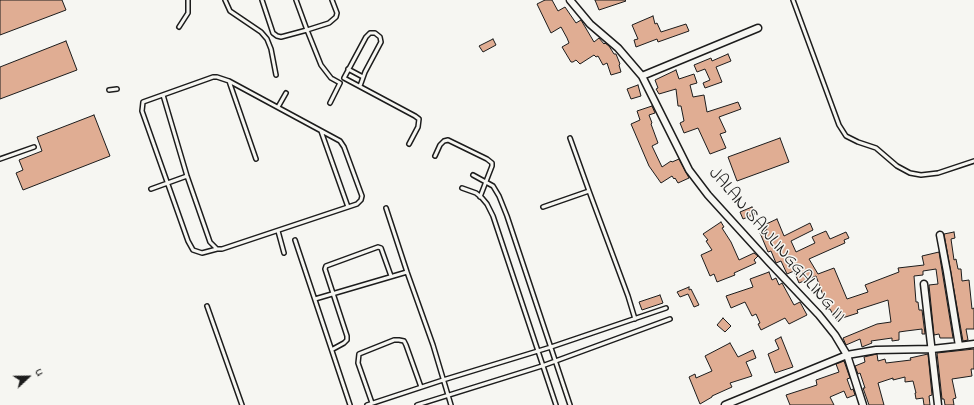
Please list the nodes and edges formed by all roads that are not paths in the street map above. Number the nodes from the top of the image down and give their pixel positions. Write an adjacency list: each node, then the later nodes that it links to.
1 (188, 0): 8 (lane)
2 (225, 0): 12 (lane)
3 (262, 0): 10 (lane)
4 (296, 0): 10 (lane)
5 (332, 0): 10 (lane)
6 (570, 0): 13 (street, JALAN SAWLINGGALING III)
7 (794, 0): 32 (lane)
8 (179, 27)
9 (758, 28): 13 (street)
10 (307, 30): 17 (lane)
11 (348, 69): 14 (lane); 14 (lane); 15 (lane)
12 (276, 75)
13 (642, 76): 64 (street, JALAN SAWLINGGALING III)
14 (363, 77): 18 (lane)
15 (344, 78): 17 (lane); 18 (lane)
16 (229, 81): 22 (lane); 24 (lane); 31 (lane)
17 (340, 83): 23 (lane)
18 (360, 86): 27 (lane)
19 (117, 89): 20 (lane)
20 (109, 90)
21 (286, 93): 24 (lane)
22 (163, 95): 34 (lane); 36 (lane)
23 (330, 103)
24 (278, 107): 25 (lane)
25 (321, 131): 41 (lane); 41 (lane)
26 (570, 138): 39 (lane)
27 (409, 144)
28 (34, 146): 30 (lane)
29 (435, 156): 35 (lane)
30 (0, 159)
31 (256, 159)
32 (974, 161)
33 (473, 175): 35 (lane)
34 (187, 176): 36 (lane); 47 (lane)
35 (486, 181): 40 (lane); 60 (lane)
36 (168, 183): 38 (lane); 47 (lane)
37 (462, 188): 40 (lane)
38 (151, 189)
39 (589, 192): 42 (lane); 56 (lane)
40 (480, 197): 63 (lane)
41 (348, 207): 44 (lane)
42 (542, 207)
43 (386, 208): 49 (lane)
44 (278, 231): 47 (lane); 48 (lane)
45 (940, 235): 59 (street)
46 (295, 240): 53 (lane)
47 (217, 249)
48 (284, 253)
49 (406, 272): 50 (lane); 67 (lane)
50 (391, 276): 52 (lane); 52 (lane)
51 (924, 284): 61 (street)
52 (333, 294): 53 (lane); 62 (lane)
53 (316, 299): 62 (lane)
54 (207, 306): 72 (lane)
55 (666, 308): 56 (lane)
56 (635, 319): 60 (lane)
57 (670, 319): 65 (lane)
58 (974, 344): 59 (street)
59 (959, 346): 61 (street)
60 (551, 347): 63 (lane); 65 (lane)
61 (932, 348): 64 (street); 81 (street)
62 (333, 349): 73 (lane)
63 (538, 351): 66 (lane); 67 (lane)
64 (847, 355): 70 (street); 80 (street, JALAN SAWLINGGALING III)
65 (555, 361): 66 (lane); 78 (lane)
66 (542, 366): 69 (lane); 77 (lane)
67 (443, 380): 68 (lane); 69 (lane)
68 (421, 387): 71 (lane); 71 (lane)
69 (448, 396): 75 (lane); 76 (lane)
70 (741, 402): 79 (street)
71 (372, 403): 74 (lane)
72 (242, 405)
73 (350, 405)
74 (367, 405)
75 (417, 405)
76 (451, 405)
77 (556, 405)
78 (570, 405)
79 (725, 405)
80 (863, 405)
81 (938, 405)

